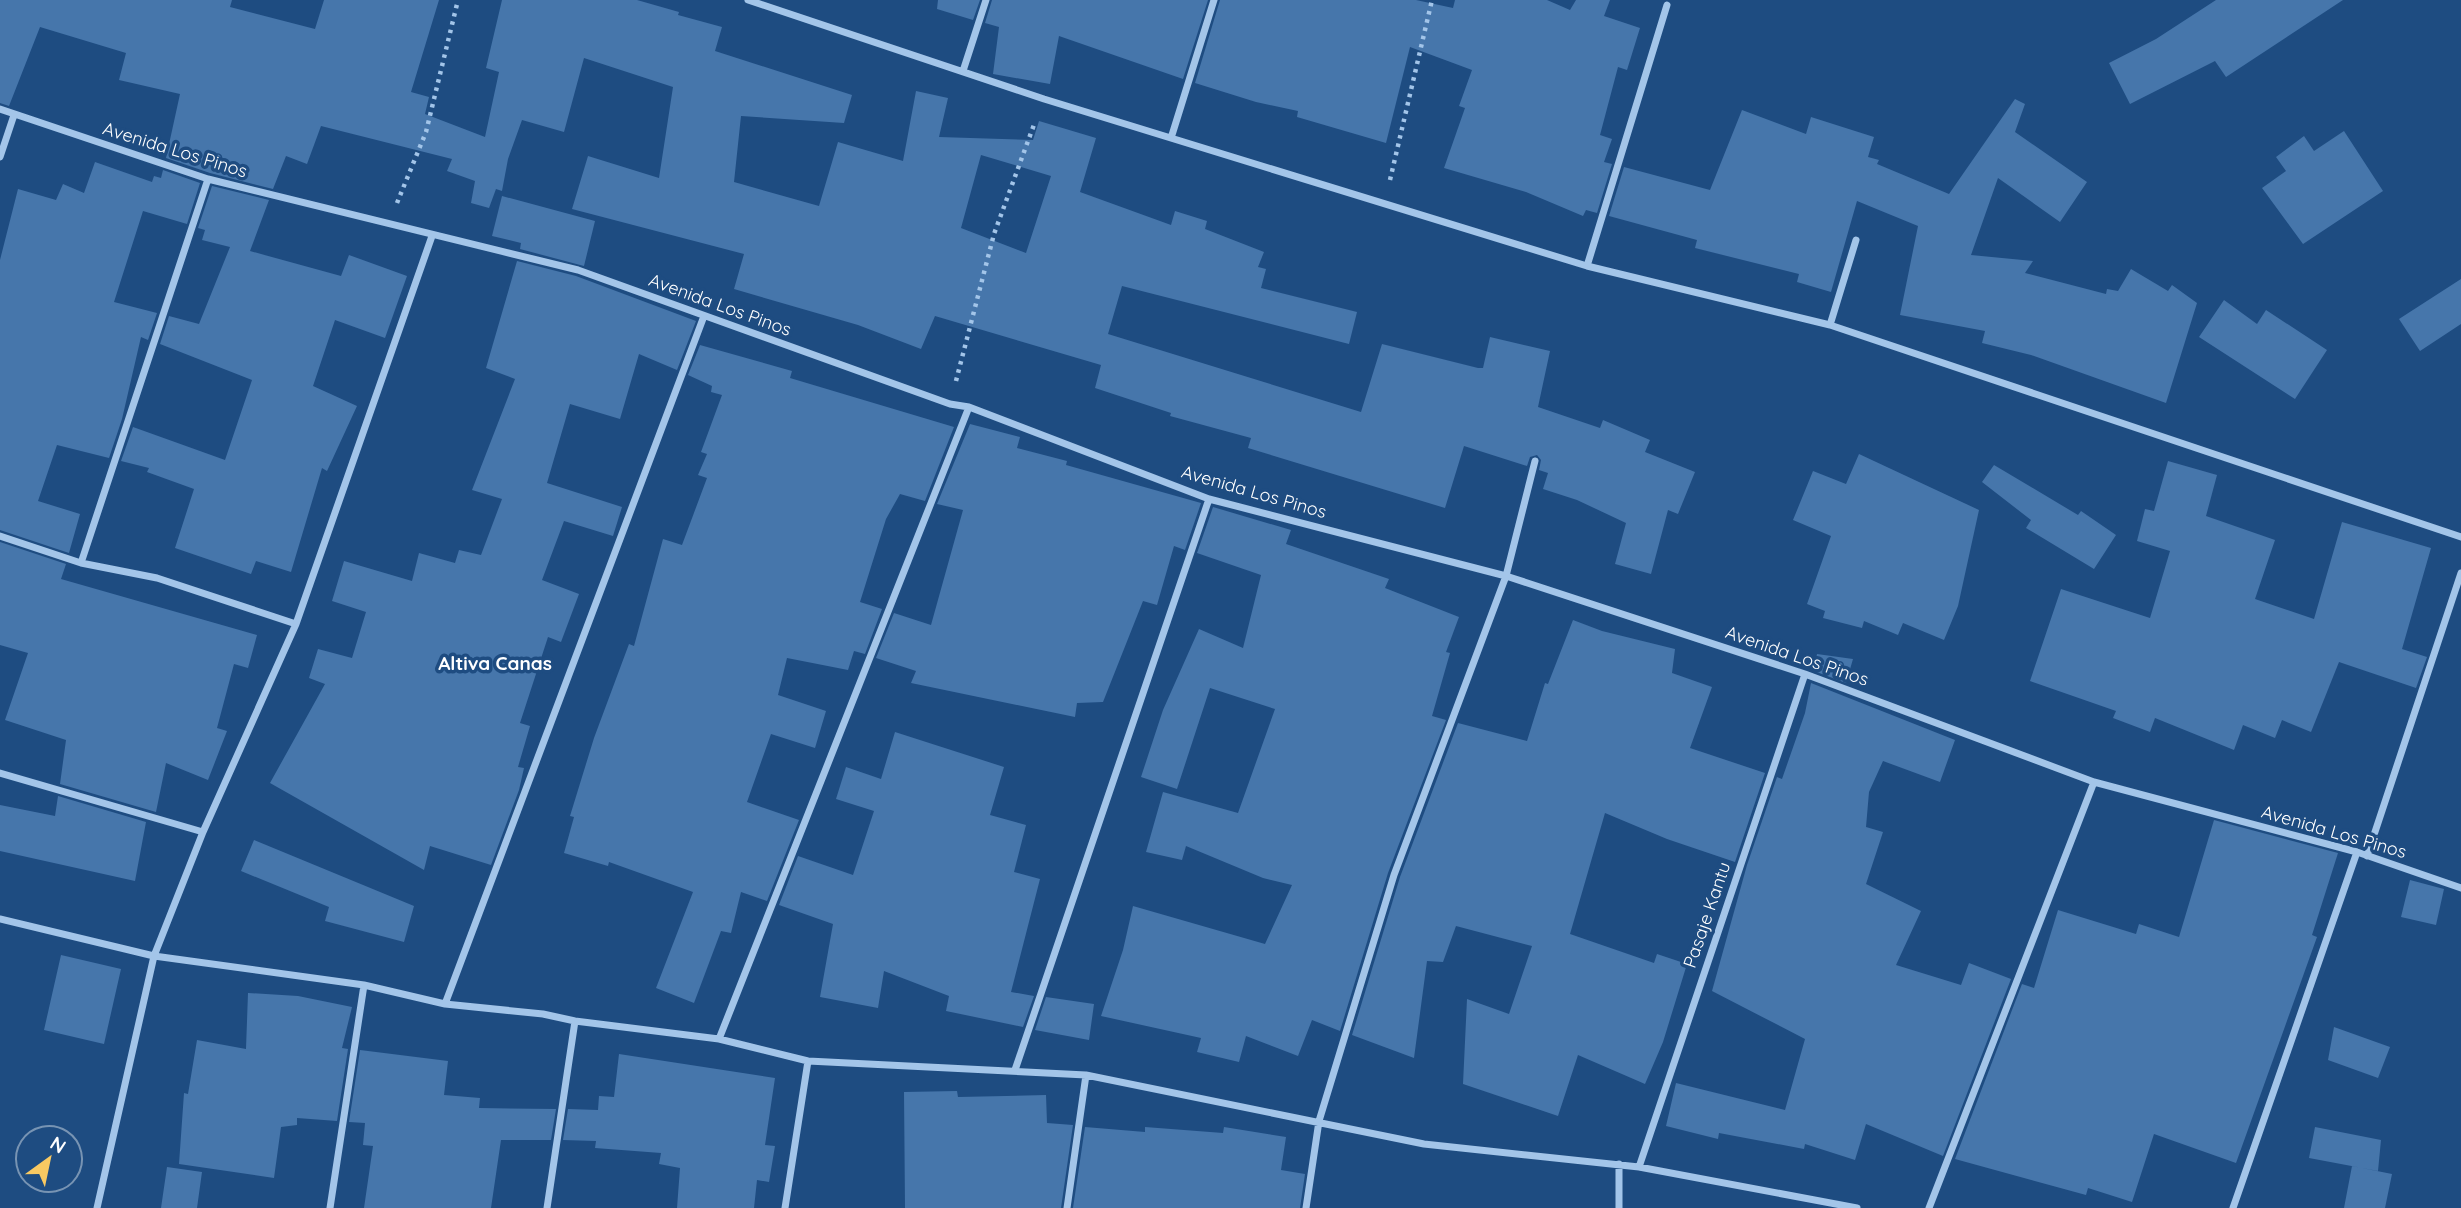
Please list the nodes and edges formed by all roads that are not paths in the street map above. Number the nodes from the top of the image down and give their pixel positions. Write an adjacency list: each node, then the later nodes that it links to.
1 (748, 0): 5 (street)
2 (986, 0): 5 (street)
3 (1214, 0): 8 (street)
4 (1667, 5): 13 (street)
5 (963, 71): 8 (street)
6 (0, 108): 7 (street, Avenida Los Pinos)
7 (14, 115): 9 (street); 10 (street, Avenida Los Pinos)
8 (1172, 135): 13 (street)
9 (0, 157)
10 (208, 179): 11 (street, Avenida Los Pinos); 21 (street)
11 (432, 236): 14 (street, Avenida Los Pinos); 24 (street)
12 (1856, 240): 15 (street)
13 (1587, 265): 15 (street)
14 (704, 316): 16 (street, Avenida Los Pinos); 35 (street)
15 (1830, 325): 20 (street)
16 (969, 407): 18 (street, Avenida Los Pinos); 37 (street)
17 (1535, 461): 23 (street)
18 (1209, 499): 23 (street, Avenida Los Pinos); 39 (street)
19 (0, 536): 21 (street)
20 (2461, 537)
21 (81, 563): 24 (street)
22 (2461, 573): 30 (street)
23 (1506, 576): 25 (street, Avenida Los Pinos); 41 (street)
24 (296, 624): 28 (street)
25 (1805, 674): 27 (street, Avenida Los Pinos); 43 (street, Pasaje Kantu)
26 (0, 773): 28 (street)
27 (2094, 782): 29 (street, Avenida Los Pinos); 52 (street)
28 (203, 832): 33 (street)
29 (2357, 852): 30 (street, Avenida Los Pinos); 53 (street)
30 (2367, 856): 31 (street, Avenida Los Pinos)
31 (2461, 888)
32 (0, 919): 33 (street)
33 (154, 956): 34 (street); 44 (street)
34 (364, 985): 35 (street); 45 (street)
35 (445, 1004): 36 (street)
36 (575, 1021): 37 (street); 46 (street)
37 (719, 1040): 38 (street)
38 (808, 1061): 39 (street); 47 (street)
39 (1015, 1070): 40 (street)
40 (1086, 1075): 41 (street); 48 (street)
41 (1319, 1121): 42 (street); 49 (street)
42 (1619, 1164): 43 (street); 50 (street)
43 (1639, 1167): 51 (street)
44 (97, 1208)
45 (330, 1208)
46 (547, 1208)
47 (785, 1208)
48 (1067, 1208)
49 (1306, 1208)
50 (1619, 1208)
51 (1857, 1208)
52 (1929, 1208)
53 (2233, 1208)

